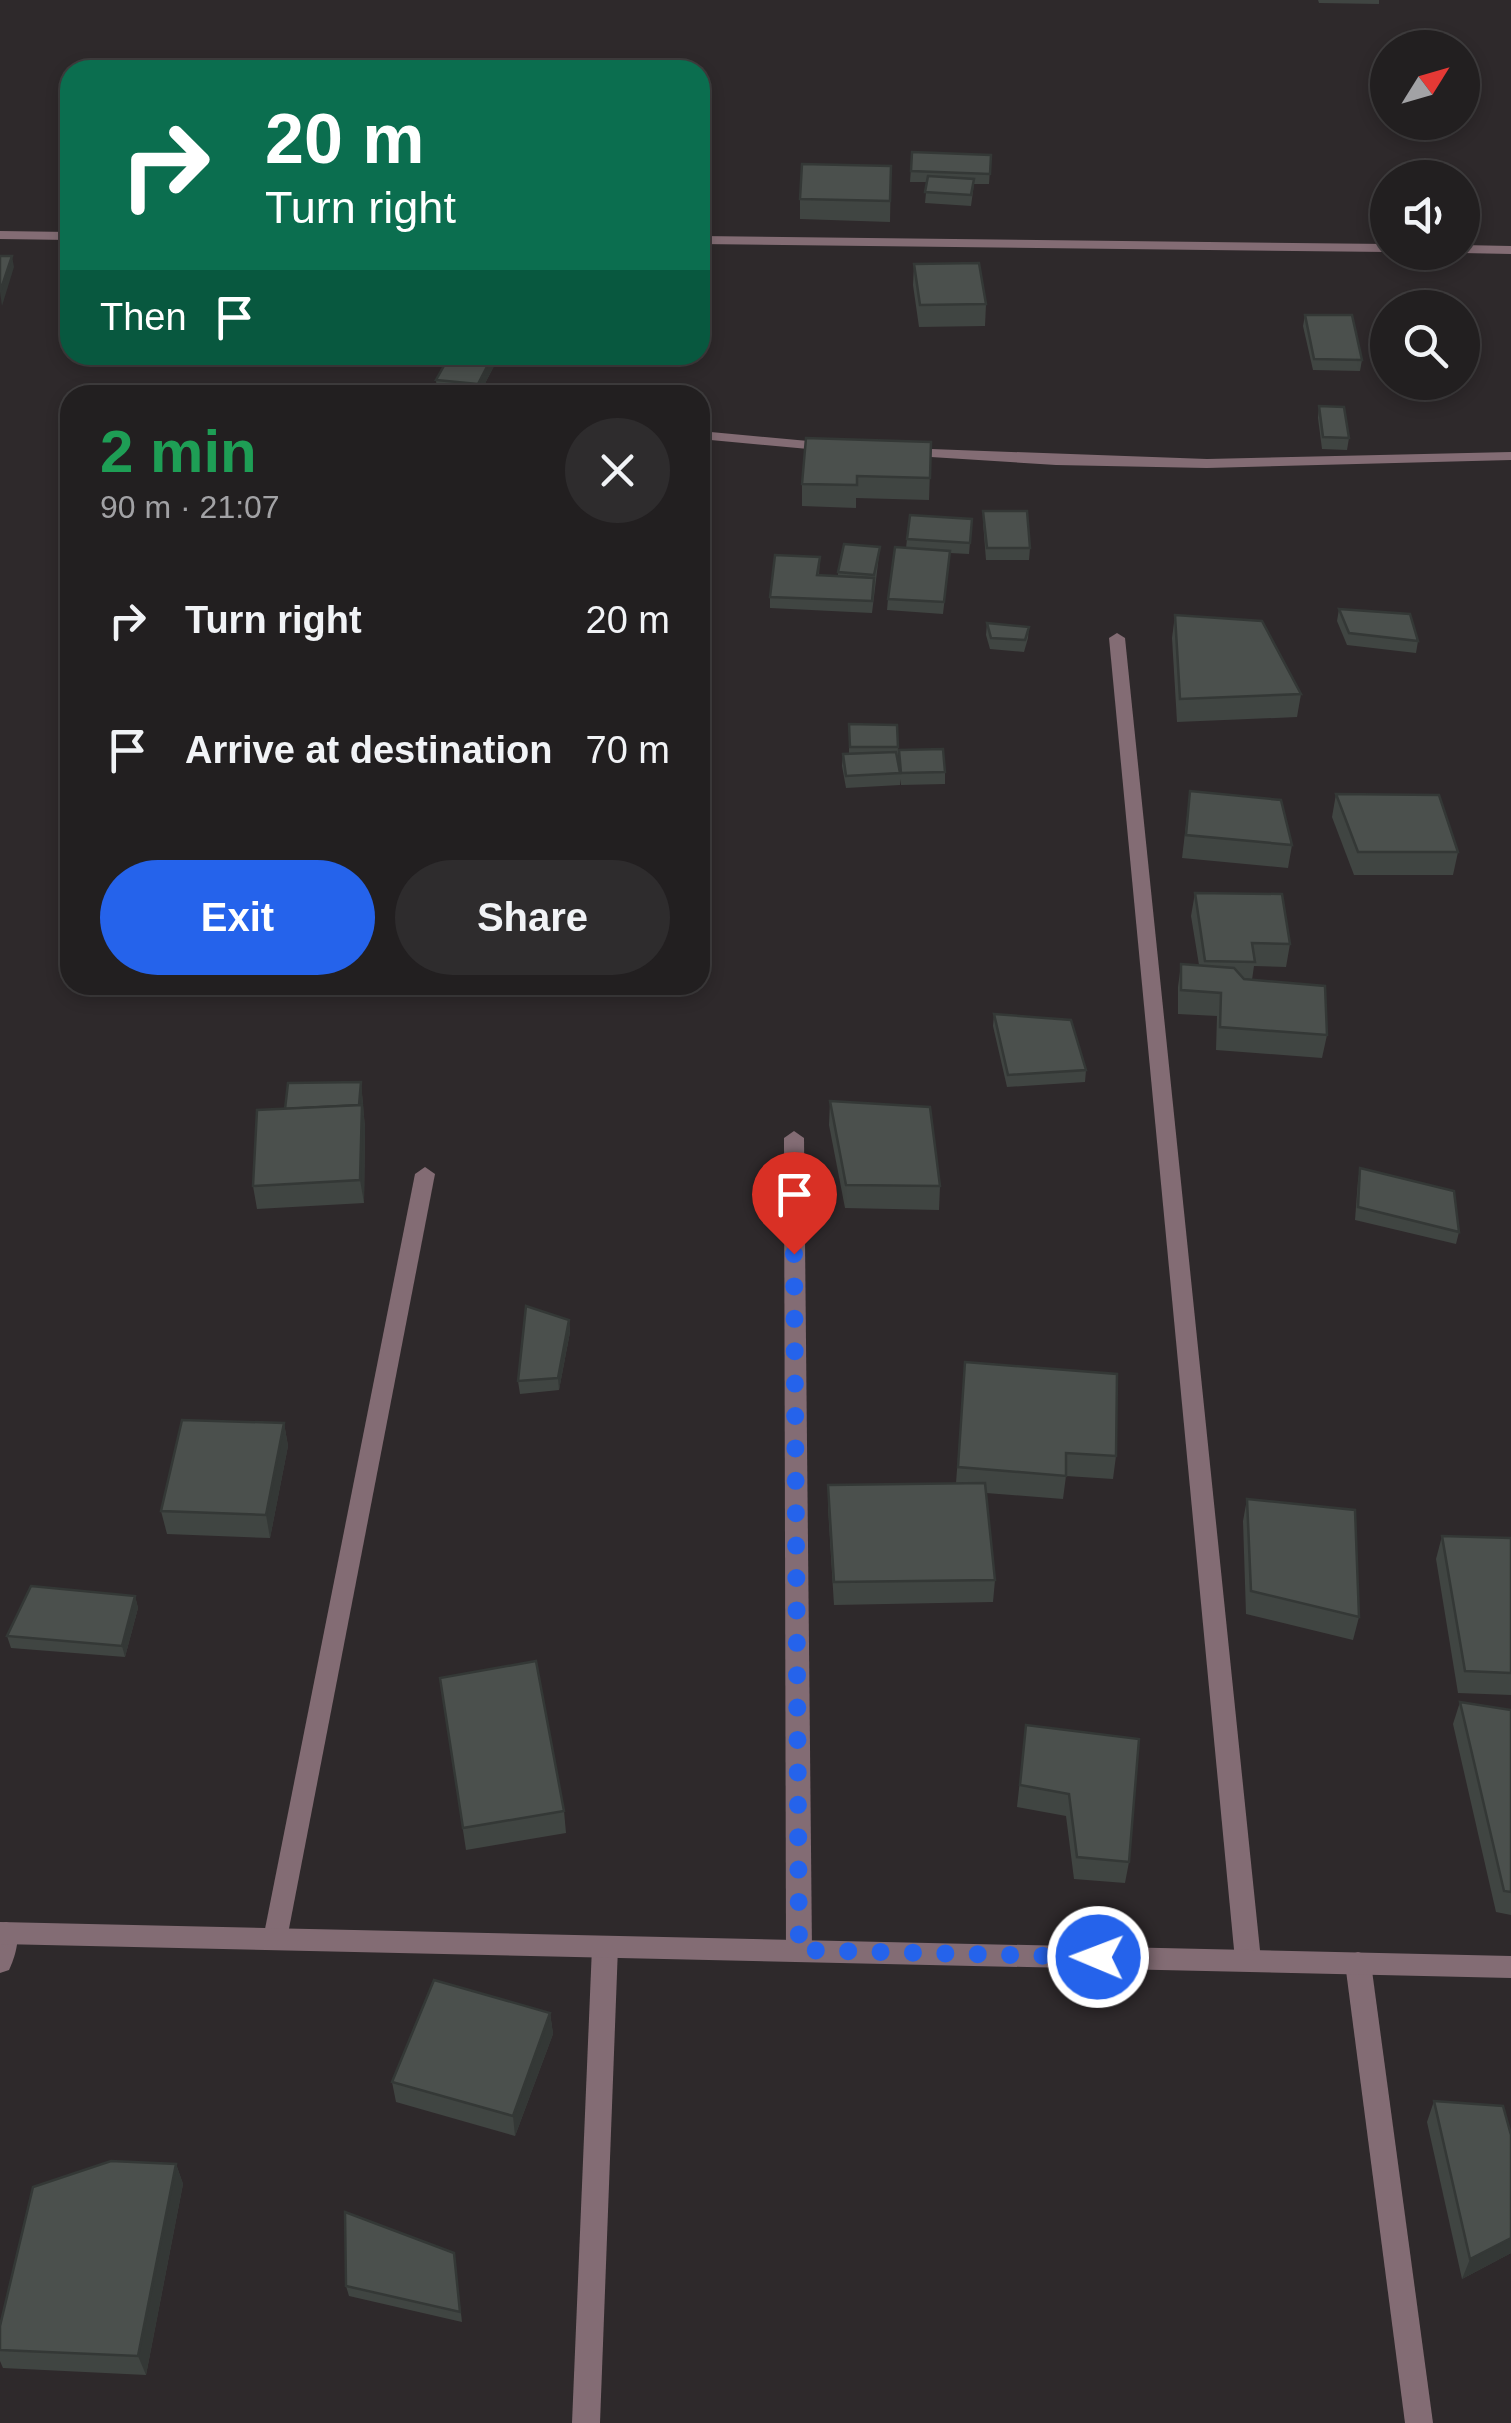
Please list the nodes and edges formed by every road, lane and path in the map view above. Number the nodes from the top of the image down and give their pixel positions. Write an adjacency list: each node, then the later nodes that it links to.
1 (0, 235): 2 (street)
2 (60, 236)
3 (710, 240): 4 (street)
4 (1370, 248)
5 (1480, 249): 6 (street)
6 (1511, 250)
7 (710, 436): 8 (street)
8 (847, 448)
9 (886, 450): 10 (street)
10 (1511, 456)
11 (1117, 638): 18 (street)
12 (794, 1138): 17 (street)
13 (425, 1174): 15 (street)
14 (3, 1933): 15 (street); 19 (street)
15 (275, 1939): 16 (street)
16 (605, 1947): 17 (street); 22 (street)
17 (799, 1950): 18 (street)
18 (1248, 1960): 20 (street)
19 (0, 1962)
20 (1358, 1963): 21 (street); 23 (street)
21 (1511, 1967)
22 (586, 2423)
23 (1419, 2423)

